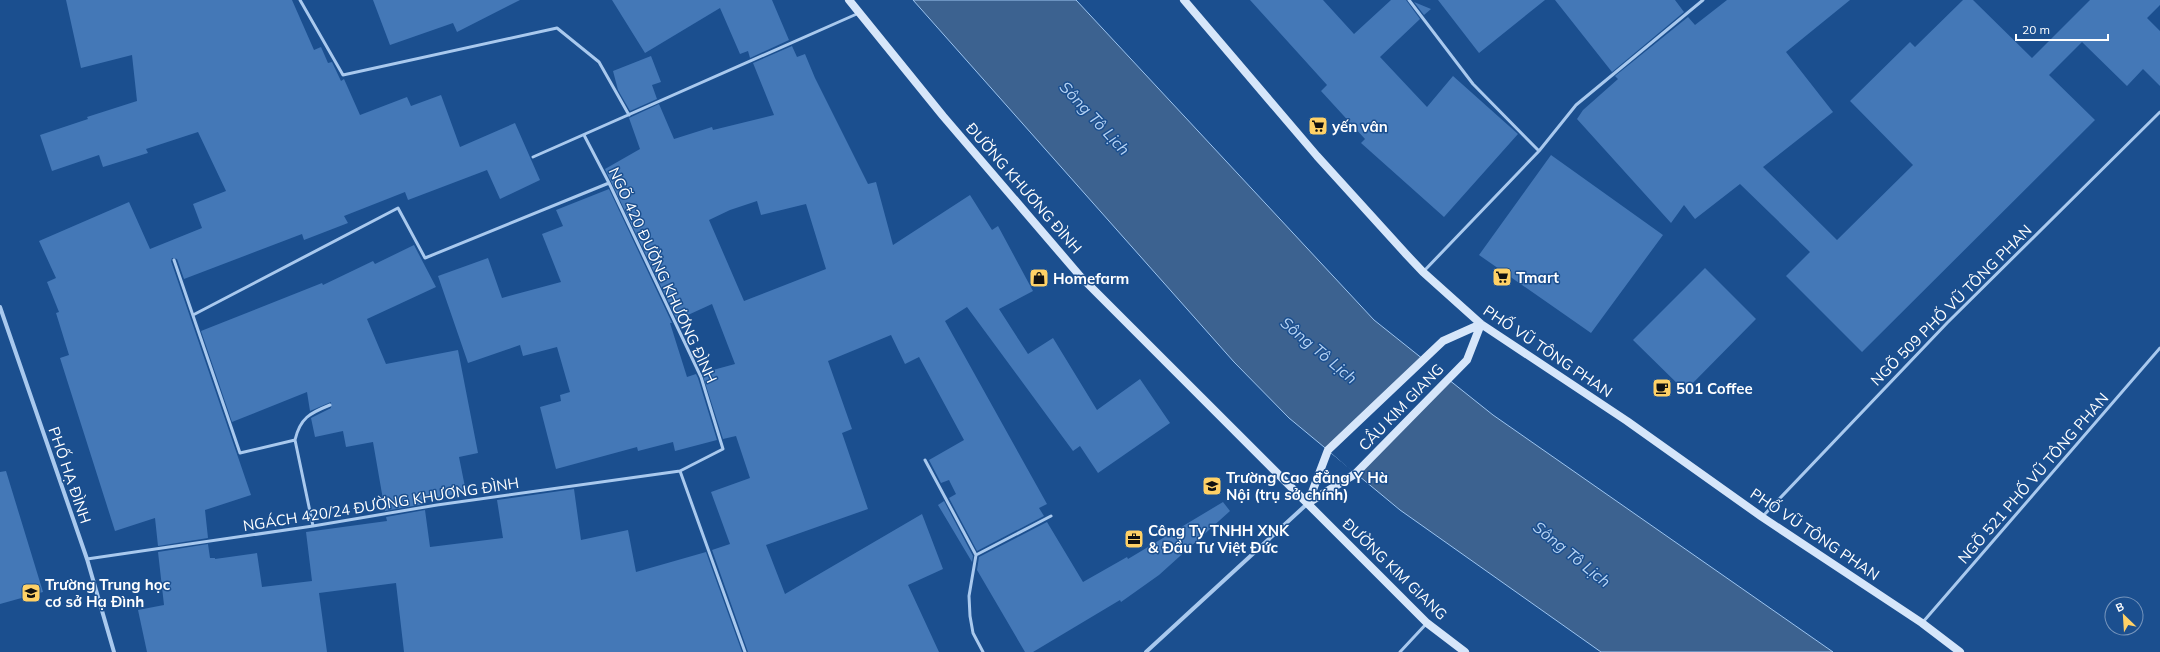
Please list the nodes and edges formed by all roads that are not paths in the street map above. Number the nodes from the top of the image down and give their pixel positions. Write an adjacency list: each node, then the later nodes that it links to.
1 (300, 0): 8 (lane)
2 (848, 0): 6 (main road, ĐƯỜNG KHƯƠNG ĐÌNH)
3 (1184, 0): 14 (main road, PHỐ VŨ TÔNG PHAN)
4 (1409, 0): 10 (lane)
5 (1703, 0): 10 (lane)
6 (859, 13): 8 (lane); 23 (main road, ĐƯỜNG KHƯƠNG ĐÌNH)
7 (2160, 112): 25 (lane, NGÕ 509 PHỐ VŨ TÔNG PHAN)
8 (629, 115): 9 (lane)
9 (584, 135): 11 (lane); 12 (lane, NGÕ 420 ĐƯỜNG KHƯƠNG ĐÌNH)
10 (1539, 151): 14 (lane)
11 (533, 157)
12 (609, 183): 16 (lane); 22 (lane, NGÕ 420 ĐƯỜNG KHƯƠNG ĐÌNH)
13 (174, 260): 16 (lane)
14 (1423, 272): 17 (main road, PHỐ VŨ TÔNG PHAN)
15 (0, 307): 28 (street, PHỐ HẠ ĐÌNH)
16 (193, 315): 20 (lane)
17 (1481, 324): 23 (main road, CẦU KIM GIANG); 23 (main road, CẦU KIM GIANG); 25 (main road, PHỐ VŨ TÔNG PHAN)
18 (2160, 348): 30 (lane, NGÕ 521 PHỐ VŨ TÔNG PHAN)
19 (330, 405): 20 (lane)
20 (295, 440): 26 (lane)
21 (925, 460): 27 (lane)
22 (680, 471): 26 (lane, NGÁCH 420/24 ĐƯỜNG KHƯƠNG ĐÌNH); 32 (lane)
23 (1308, 503): 29 (main road, ĐƯỜNG KIM GIANG); 34 (street)
24 (1051, 516): 27 (lane)
25 (1762, 517): 30 (main road, PHỐ VŨ TÔNG PHAN)
26 (314, 526): 28 (lane, NGÁCH 420/24 ĐƯỜNG KHƯƠNG ĐÌNH)
27 (976, 555): 33 (lane)
28 (86, 558): 31 (street, PHỐ HẠ ĐÌNH)
29 (1427, 623): 35 (lane); 36 (main road, ĐƯỜNG KIM GIANG)
30 (1922, 623): 37 (main road, PHỐ VŨ TÔNG PHAN)
31 (114, 652)
32 (744, 652)
33 (983, 652)
34 (1146, 652)
35 (1400, 652)
36 (1465, 652)
37 (1960, 652)

